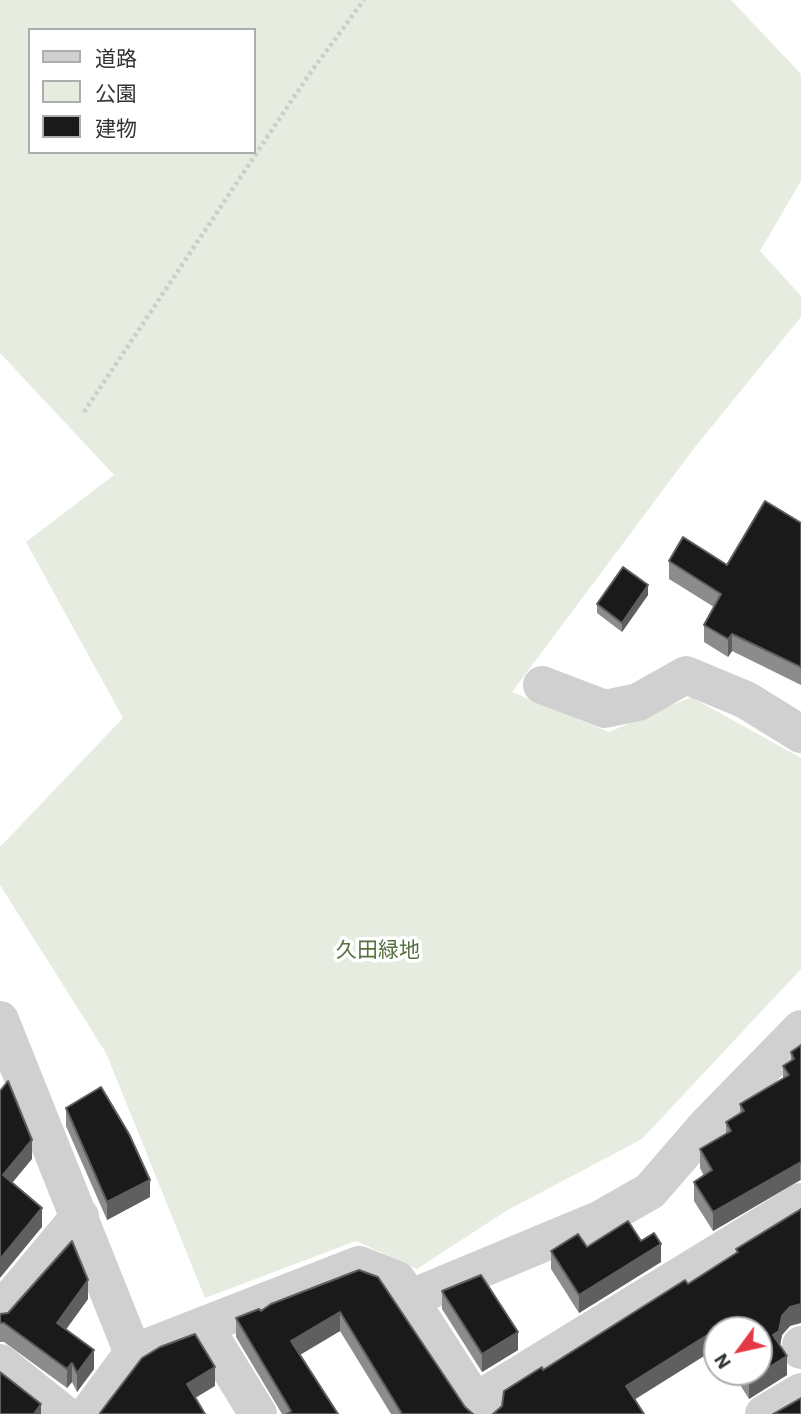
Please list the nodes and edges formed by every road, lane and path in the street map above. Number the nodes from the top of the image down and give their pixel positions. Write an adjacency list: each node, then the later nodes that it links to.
1 (364, 0): 2 (path)
2 (84, 412)
3 (542, 685): 4 (street)
4 (801, 734)
5 (0, 1020): 7 (street)
6 (801, 1029): 10 (street)
7 (9, 1071): 9 (street)
8 (801, 1202): 16 (street)
9 (80, 1216): 11 (street); 13 (street)
10 (409, 1299): 12 (street); 16 (street)
11 (0, 1312)
12 (204, 1325): 13 (street); 19 (street)
13 (133, 1353): 18 (street)
14 (0, 1363): 17 (street)
15 (801, 1392): 20 (street)
16 (478, 1408)
17 (64, 1414)
18 (88, 1414)
19 (258, 1414)
20 (764, 1414)

